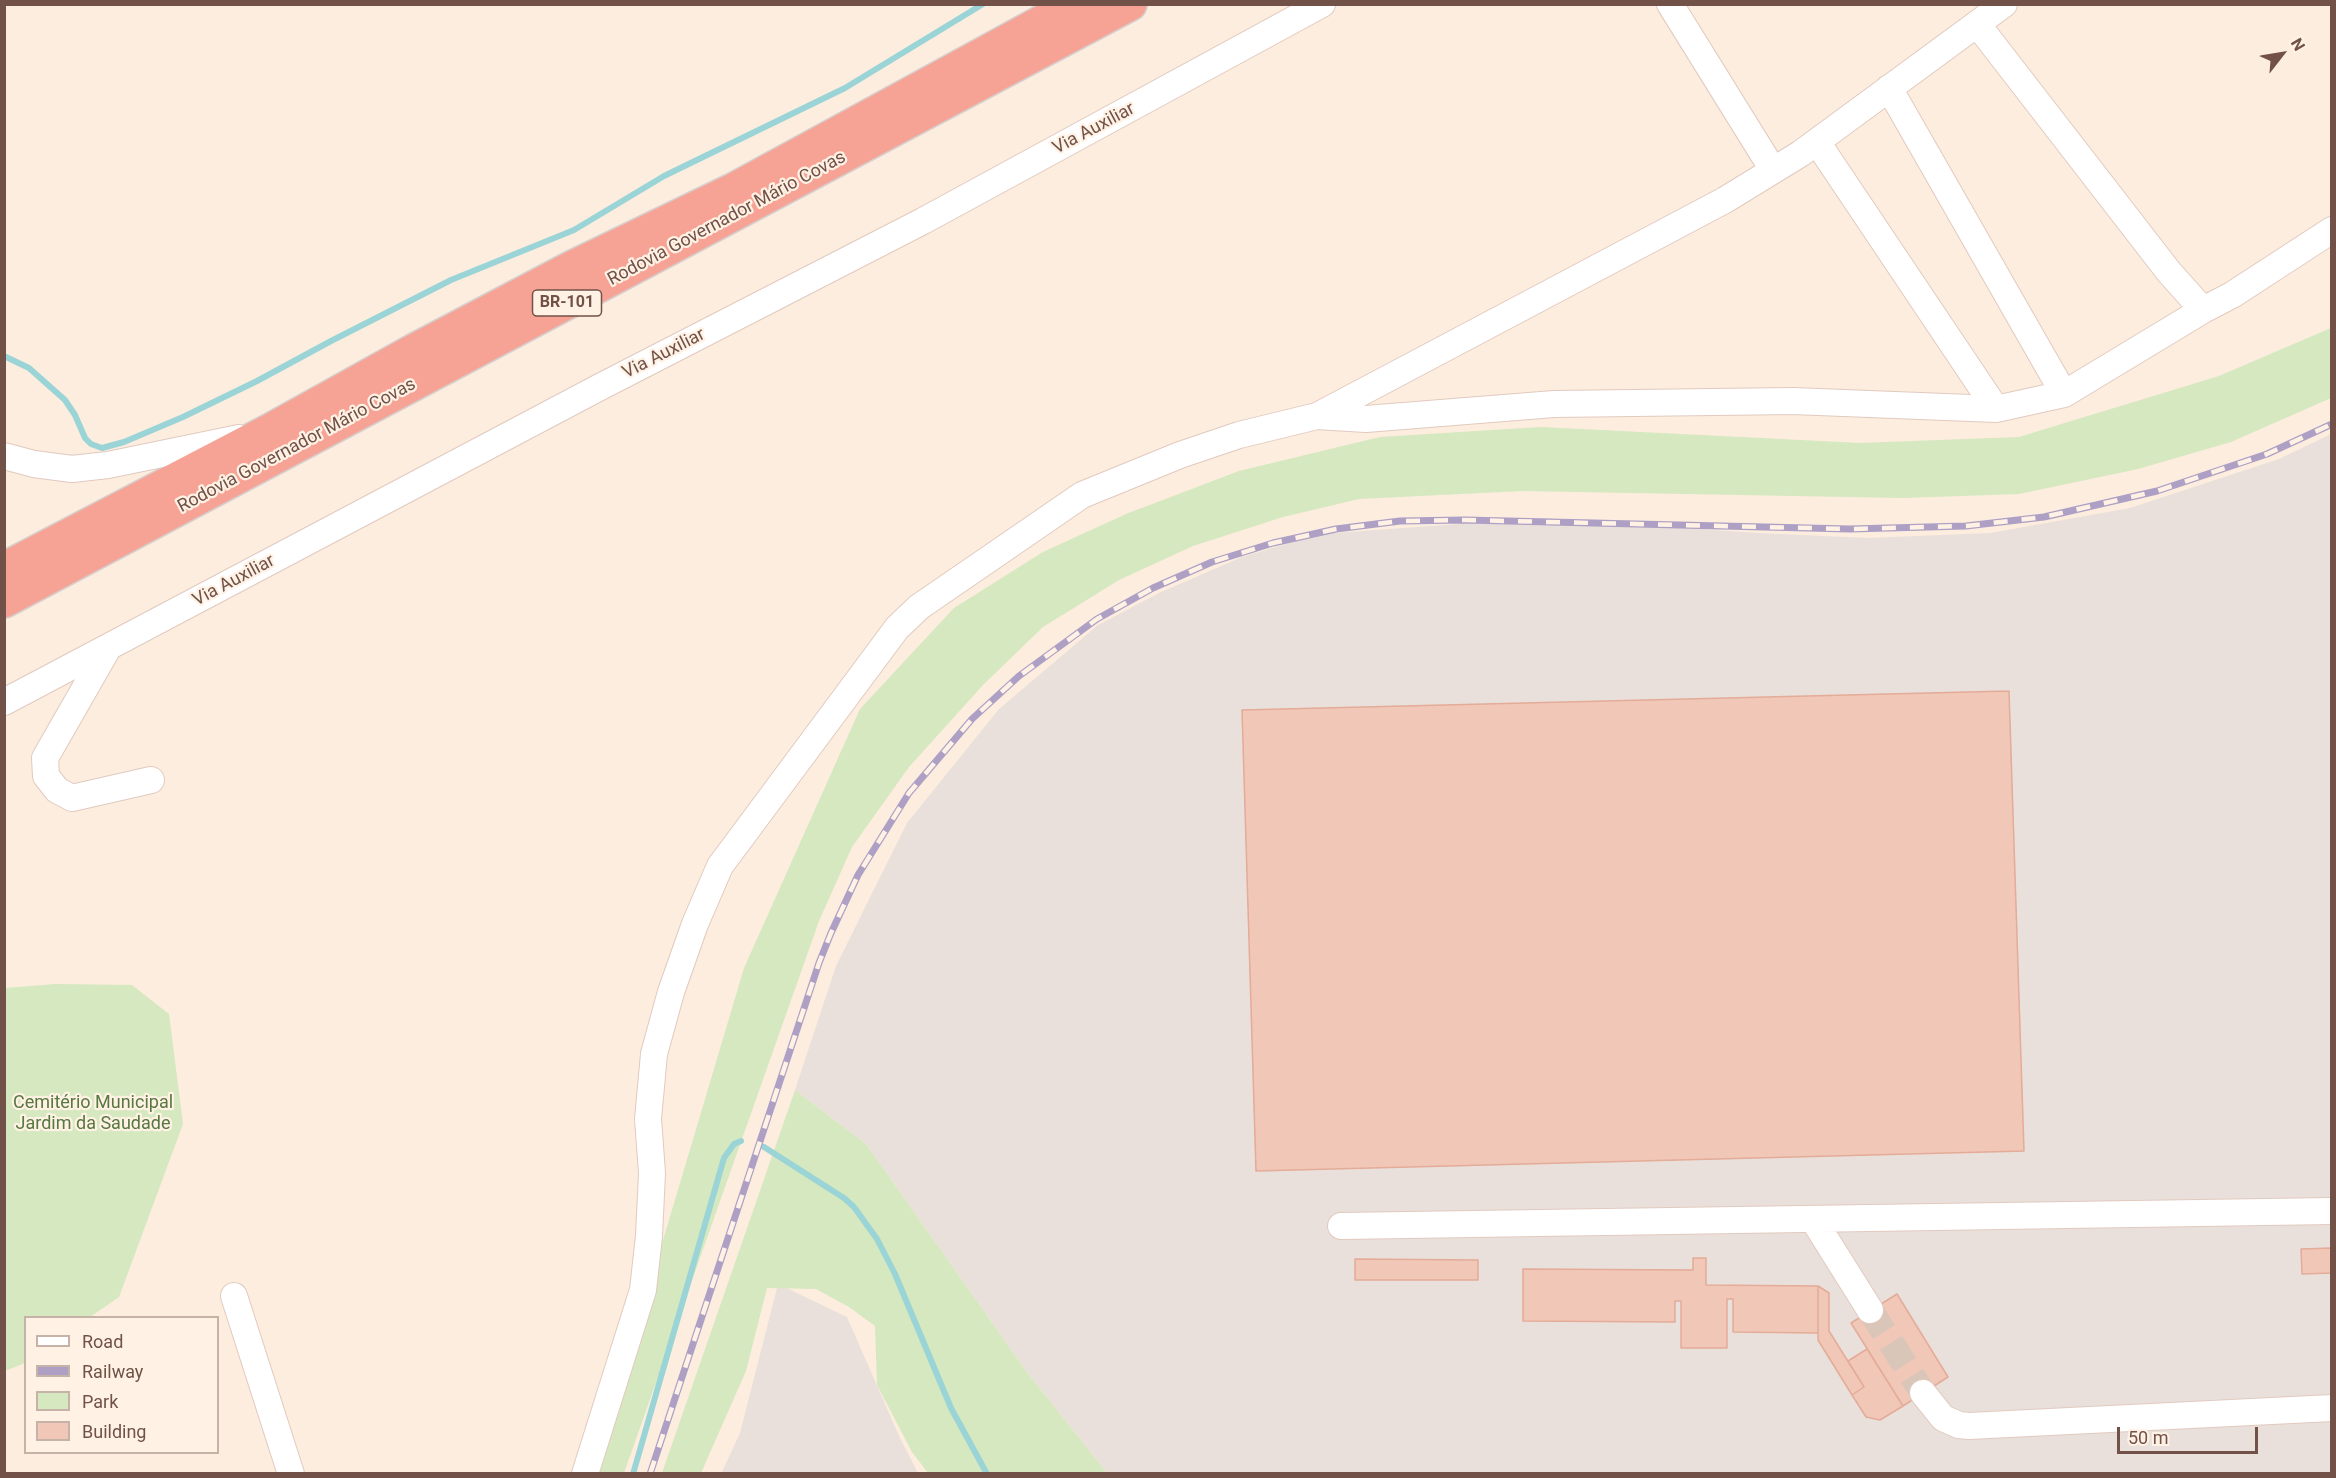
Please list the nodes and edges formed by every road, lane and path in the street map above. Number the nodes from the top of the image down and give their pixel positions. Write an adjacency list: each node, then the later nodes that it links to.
1 (1075, 4): 15 (highway, Rodovia Governador Mário Covas / BR-101)
2 (1130, 4): 18 (highway, Rodovia Governador Mário Covas / BR-101)
3 (1322, 4): 19 (street, Via Auxiliar)
4 (1670, 4): 9 (street)
5 (2004, 4): 6 (street)
6 (1977, 24): 7 (street); 11 (street)
7 (1889, 88): 8 (street); 12 (street)
8 (1817, 142): 9 (street); 13 (street)
9 (1773, 170): 14 (street)
10 (2331, 230): 11 (street)
11 (2203, 310): 12 (street)
12 (2064, 394): 13 (street)
13 (1996, 409): 14 (street)
14 (1317, 416): 30 (street)
15 (269, 431): 16 (street); 17 (highway, Rodovia Governador Mário Covas / BR-101)
16 (4, 456)
17 (4, 570)
18 (4, 602)
19 (108, 648): 20 (street, Via Auxiliar); 21 (street)
20 (4, 702)
21 (151, 780)
22 (2331, 1211): 23 (street)
23 (1813, 1219): 24 (street); 26 (street)
24 (1341, 1226)
25 (234, 1296): 29 (street)
26 (1870, 1310)
27 (1923, 1393): 28 (street)
28 (2331, 1408)
29 (291, 1473)
30 (585, 1473)

